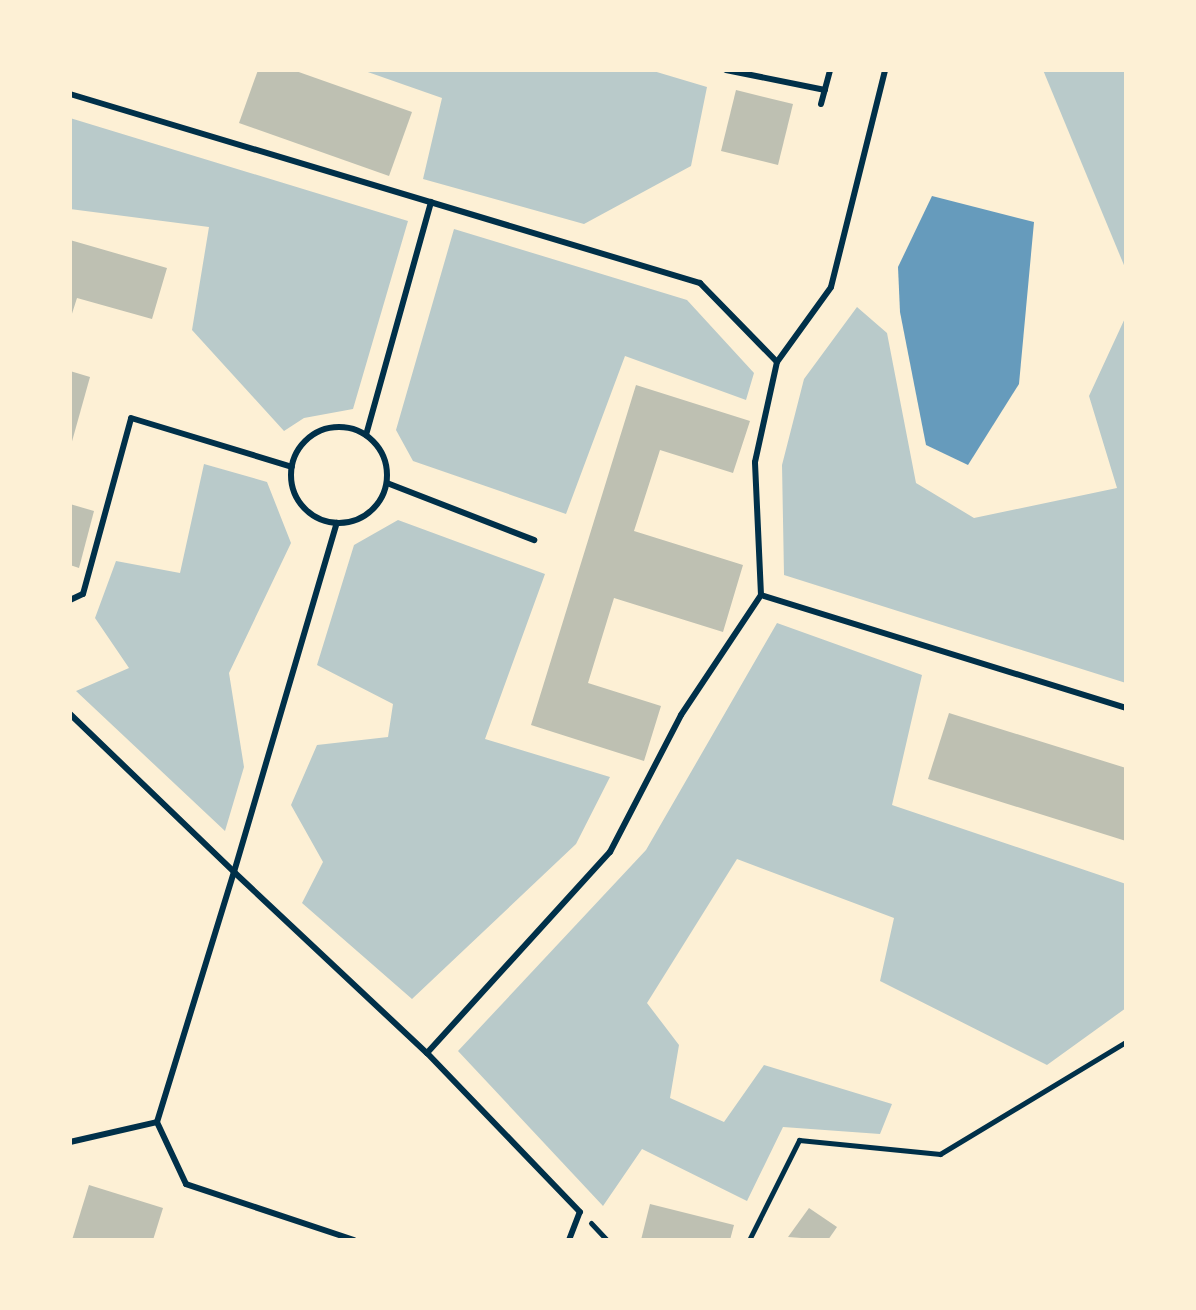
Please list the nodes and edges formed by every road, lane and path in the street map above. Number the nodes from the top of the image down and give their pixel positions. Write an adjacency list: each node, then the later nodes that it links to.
1 (726, 70): 4 (lane)
2 (830, 70): 4 (lane)
3 (885, 70): 8 (lane)
4 (825, 90): 6 (lane)
5 (70, 94): 7 (lane)
6 (821, 104)
7 (431, 202): 8 (lane); 9 (lane)
8 (777, 362): 14 (lane)
9 (366, 435): 10 (lane); 11 (lane)
10 (292, 467): 12 (lane); 15 (lane)
11 (387, 483): 12 (lane); 13 (lane)
12 (337, 523): 18 (lane)
13 (534, 540)
14 (761, 595): 16 (lane); 20 (lane)
15 (70, 600)
16 (1126, 708)
17 (70, 714): 18 (lane)
18 (234, 872): 20 (lane); 21 (lane)
19 (1126, 1042): 25 (path)
20 (427, 1053): 24 (lane)
21 (157, 1122): 22 (lane); 23 (lane)
22 (70, 1142)
23 (354, 1240)
24 (569, 1240)
25 (749, 1240)

